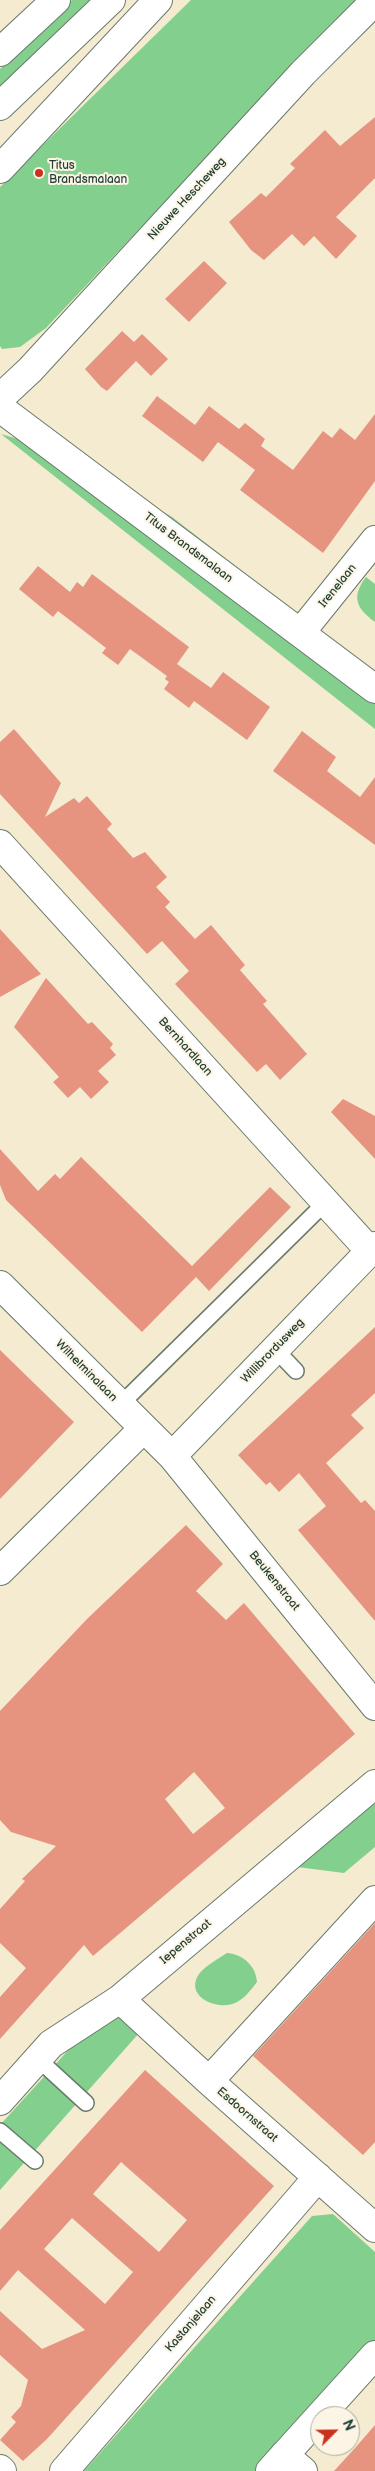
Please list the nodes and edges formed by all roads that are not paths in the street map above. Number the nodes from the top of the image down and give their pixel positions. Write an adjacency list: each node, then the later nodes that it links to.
1 (56, 0): 5 (street)
2 (111, 0): 6 (street)
3 (158, 0): 7 (street)
4 (375, 1): 8 (street, Nieuwe Hescheweg)
5 (0, 52)
6 (0, 106)
7 (0, 169)
8 (0, 398)
9 (0, 408): 11 (street, Titus Brandsmalaan)
10 (375, 540): 11 (street, Irenelaan)
11 (301, 632): 12 (street, Titus Brandsmalaan)
12 (375, 689)
13 (0, 844): 14 (street, Bernhardlaan)
14 (326, 1202): 15 (street, Bernhardlaan); 19 (lane)
15 (373, 1251): 17 (street, Willibrordusweg)
16 (0, 1285): 19 (street, Wilhelminalaan)
17 (276, 1349): 18 (lane); 21 (street, Willibrordusweg)
18 (296, 1371)
19 (120, 1405): 20 (street, Wilhelminalaan)
20 (142, 1429): 21 (street, Wilhelminalaan); 22 (street)
21 (172, 1456): 23 (street, Beukenstraat)
22 (0, 1571)
23 (375, 1706)
24 (375, 1784): 26 (street, Iepenstraat)
25 (375, 1900): 28 (street)
26 (120, 1999): 27 (street, Iepenstraat); 28 (street, Esdoornstraat)
27 (38, 2059): 29 (street, Iepenstraat); 30 (lane)
28 (209, 2081): 33 (street, Esdoornstraat)
29 (0, 2101)
30 (86, 2103)
31 (0, 2131): 32 (lane)
32 (36, 2161)
33 (318, 2178): 34 (street, Esdoornstraat); 37 (street, Kastanjelaan)
34 (375, 2228)
35 (375, 2354): 36 (street)
36 (286, 2466)
37 (64, 2471)

